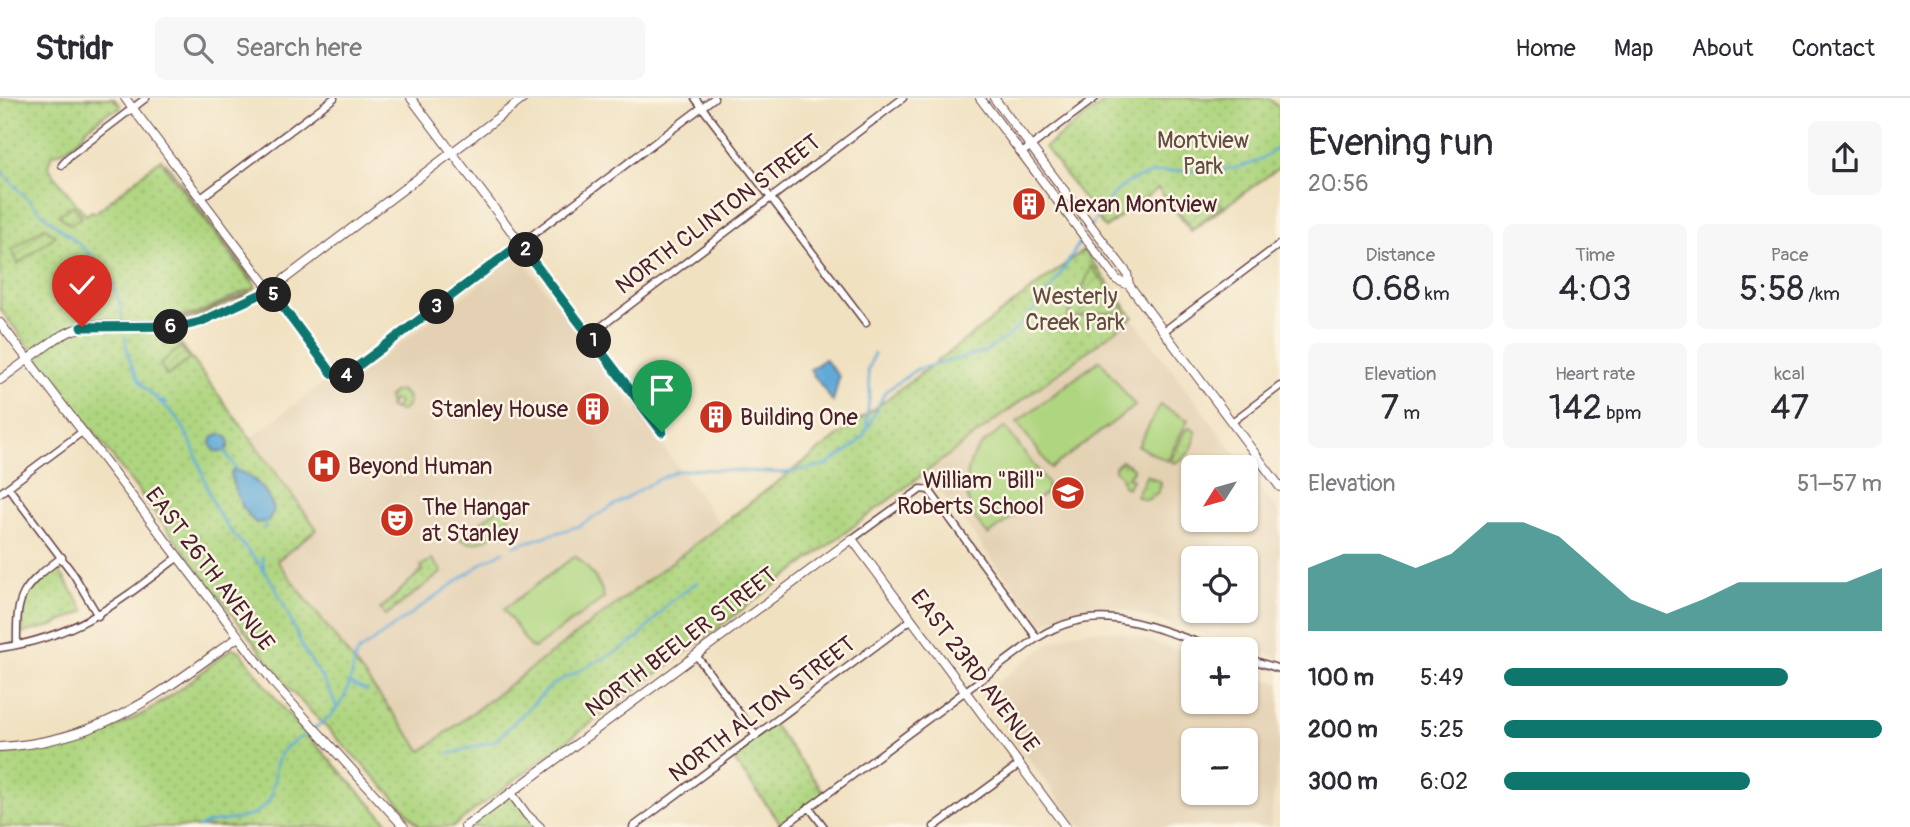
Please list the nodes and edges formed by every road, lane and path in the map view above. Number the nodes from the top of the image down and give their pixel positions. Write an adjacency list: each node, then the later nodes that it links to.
1 (125, 98): 13 (street)
2 (146, 98): 13 (street)
3 (334, 98): 18 (street)
4 (411, 98): 15 (street)
5 (524, 98): 15 (street)
6 (695, 98): 12 (street)
7 (714, 98): 12 (street)
8 (903, 98): 19 (street, NORTH CLINTON STREET)
9 (980, 98): 16 (street)
10 (994, 98): 14 (street)
11 (1095, 98): 14 (street)
12 (702, 107): 19 (street); 20 (street)
13 (133, 108): 17 (street); 18 (street)
14 (1031, 146): 16 (street); 22 (street)
15 (452, 153): 20 (street); 23 (street)
16 (1022, 153): 22 (street)
17 (62, 166)
18 (201, 198): 23 (street)
19 (771, 198): 25 (street); 27 (street, NORTH CLINTON STREET)
20 (520, 244): 23 (street); 27 (street)
21 (1280, 244): 26 (street)
22 (1129, 285): 26 (street)
23 (270, 290): 28 (street)
24 (0, 323): 28 (street, EAST 26TH AVENUE)
25 (866, 323)
26 (1164, 331): 31 (street)
27 (590, 335): 33 (street)
28 (27, 359): 29 (street); 32 (street, EAST 26TH AVENUE)
29 (0, 380)
30 (1280, 386): 31 (street)
31 (1232, 422): 35 (street)
32 (82, 432): 34 (street); 39 (street, EAST 26TH AVENUE)
33 (662, 432)
34 (8, 487): 36 (street); 38 (street)
35 (1280, 487)
36 (0, 493)
37 (852, 539): 41 (street, EAST 23RD AVENUE); 43 (street, NORTH BEELER STREET); 47 (street, NORTH BEELER STREET)
38 (62, 557): 40 (street); 45 (street)
39 (177, 558): 40 (street); 42 (street, EAST 26TH AVENUE)
40 (97, 616): 45 (street)
41 (912, 619): 50 (street, EAST 23RD AVENUE); 51 (street, NORTH ALTON STREET)
42 (238, 637): 52 (street); 56 (street, EAST 26TH AVENUE)
43 (1037, 638): 44 (street); 50 (street)
44 (1181, 638)
45 (17, 645): 46 (street)
46 (0, 648)
47 (696, 655): 51 (street); 54 (street, NORTH BEELER STREET)
48 (1258, 662): 49 (street)
49 (1280, 669)
50 (965, 691): 53 (street, EAST 23RD AVENUE); 55 (street)
51 (756, 736): 59 (street, NORTH ALTON STREET)
52 (0, 747)
53 (1020, 764): 62 (street); 63 (street, EAST 23RD AVENUE)
54 (511, 793): 57 (street, NORTH BEELER STREET); 58 (street)
55 (809, 807): 60 (street); 61 (street)
56 (404, 827)
57 (465, 827)
58 (540, 827)
59 (633, 827)
60 (783, 827)
61 (824, 827)
62 (934, 827)
63 (1066, 827)

